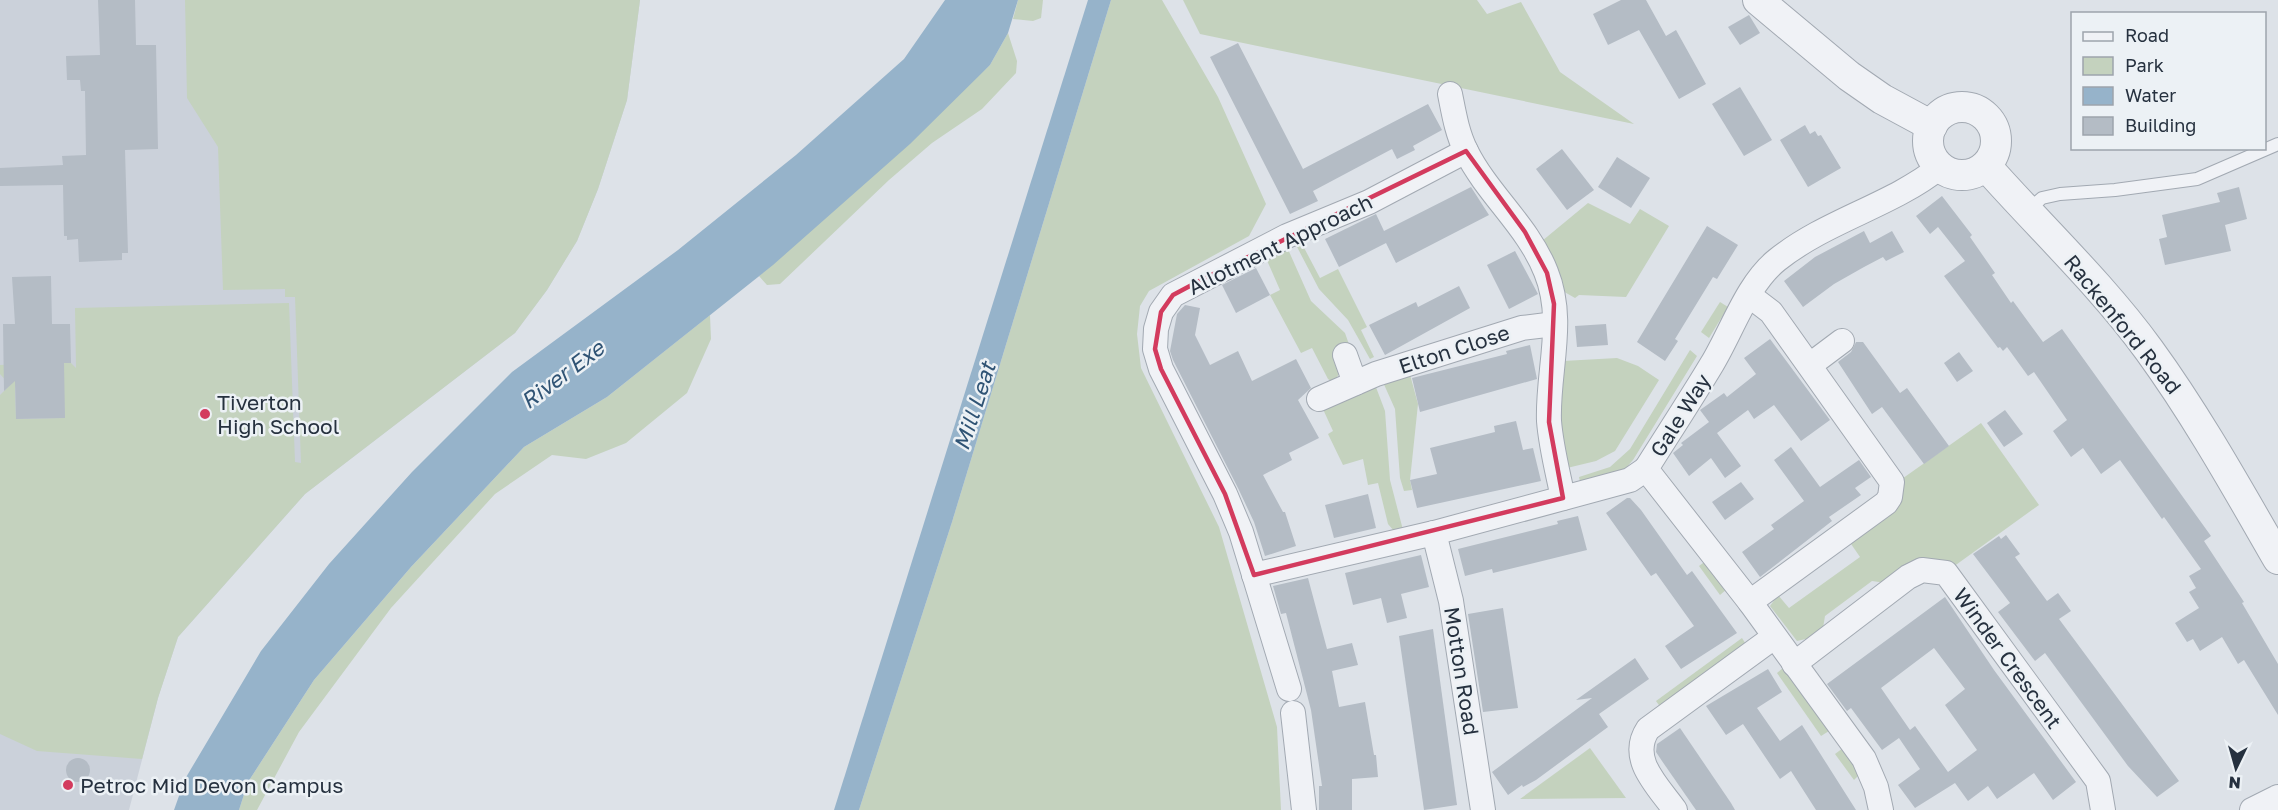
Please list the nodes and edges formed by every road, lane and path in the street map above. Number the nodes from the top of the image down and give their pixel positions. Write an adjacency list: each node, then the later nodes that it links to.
1 (1758, 0): 3 (street)
2 (1450, 94): 5 (street)
3 (1932, 126): 6 (street); 7 (street)
4 (2264, 150): 8 (lane)
5 (1466, 151): 10 (street); 20 (street, Allotment Approach)
6 (1986, 166): 7 (street); 8 (street, Rackenford Road)
7 (1940, 167): 9 (street, Gale Way)
8 (2026, 212): 19 (street, Rackenford Road)
9 (1750, 296): 13 (street); 16 (street, Gale Way)
10 (1555, 324): 14 (street, Elton Close); 17 (street)
11 (1842, 341): 13 (street)
12 (1345, 355): 14 (street)
13 (1810, 365): 21 (street)
14 (1355, 383): 15 (street, Elton Close)
15 (1319, 399)
16 (1646, 469): 17 (street); 21 (street, Gale Way)
17 (1563, 498): 18 (street)
18 (1434, 533): 20 (street); 28 (street, Motton Road)
19 (2278, 559)
20 (1254, 575): 24 (street, Allotment Approach)
21 (1750, 602): 22 (street, Gale Way)
22 (1774, 638): 23 (street, Gale Way); 29 (street)
23 (1794, 664): 30 (street, Gale Way); 31 (street, Winder Crescent)
24 (1289, 689)
25 (1293, 713): 27 (street)
26 (2278, 797): 32 (street)
27 (1304, 810)
28 (1484, 810)
29 (1675, 810)
30 (1881, 810)
31 (2103, 810)
32 (2255, 810)

